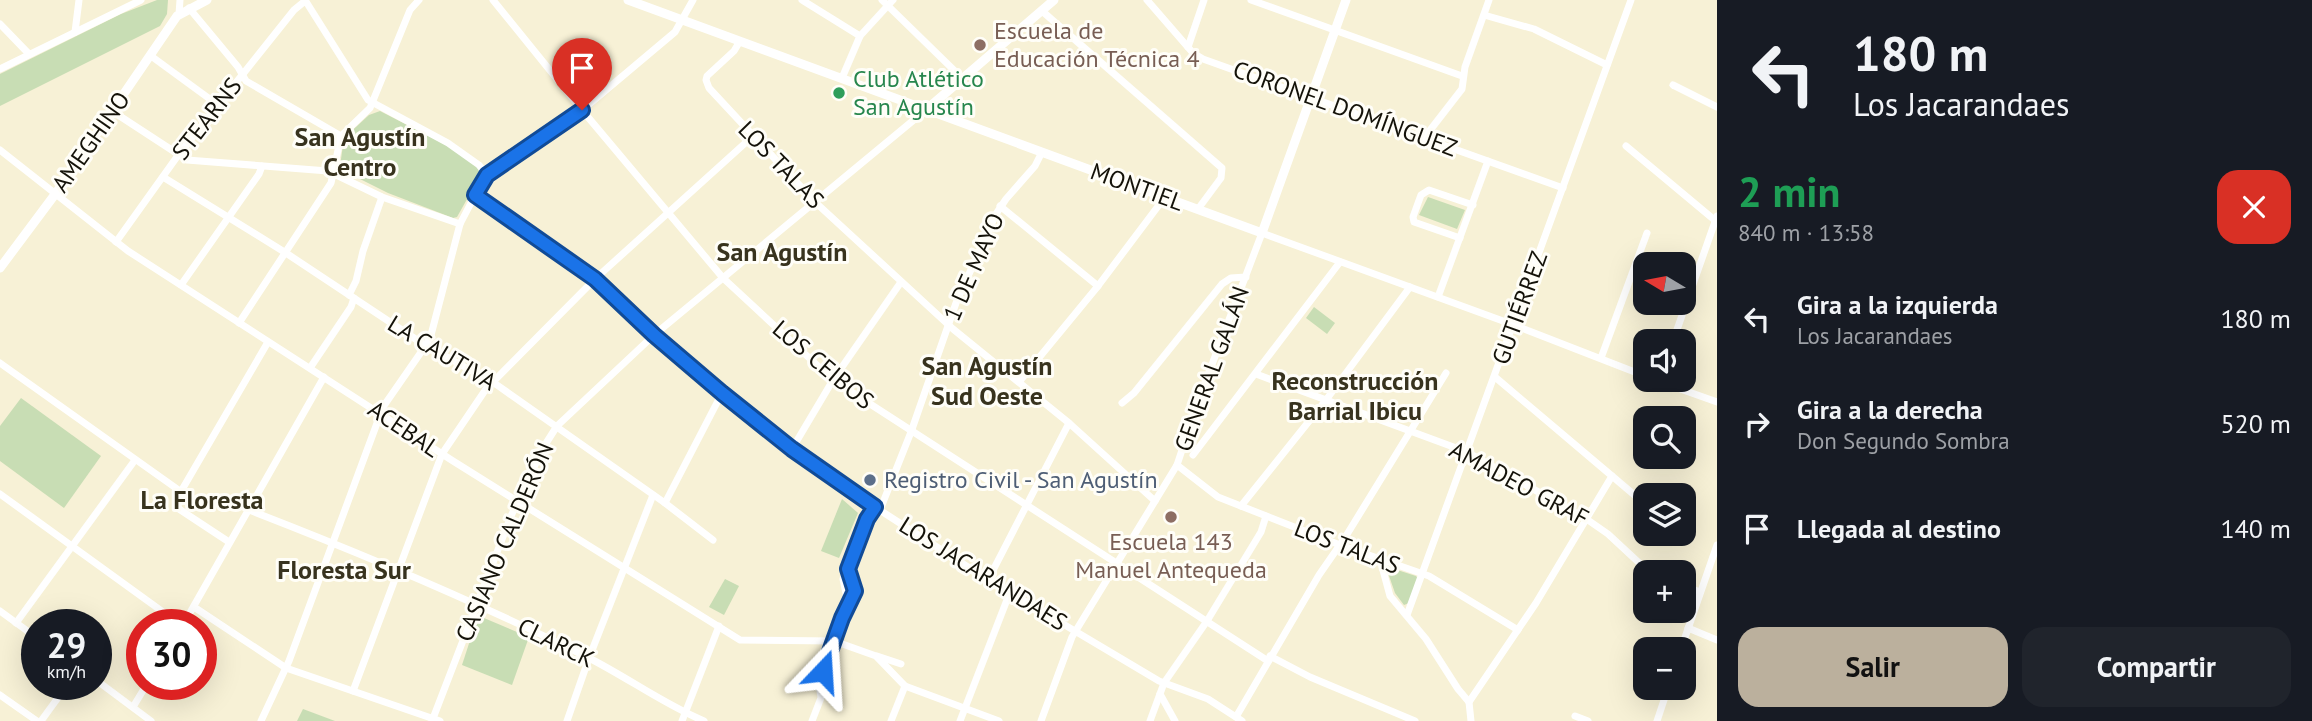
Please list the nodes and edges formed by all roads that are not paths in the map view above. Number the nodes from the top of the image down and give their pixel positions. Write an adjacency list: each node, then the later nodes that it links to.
1 (79, 0): 26 (street)
2 (141, 0): 26 (street)
3 (180, 0): 21 (street, AMEGHINO)
4 (206, 0): 19 (street, AMEGHINO)
5 (419, 0): 40 (street)
6 (493, 0): 44 (street, LOS CEIBOS)
7 (628, 0): 23 (street, MONTIEL)
8 (802, 0): 27 (street)
9 (1054, 0): 20 (street, CASIANO CALDERÓN)
10 (1147, 0): 29 (street, CORONEL DOMÍNGUEZ)
11 (1204, 0): 29 (street)
12 (1251, 0): 25 (street)
13 (1346, 0): 25 (street, GENERAL GALÁN)
14 (1489, 0): 22 (street)
15 (1631, 0): 32 (street, GUTIÉRREZ)
16 (305, 1): 34 (street, STEARNS); 40 (street)
17 (691, 1): 23 (street)
18 (888, 2): 27 (street); 37 (street)
19 (189, 9): 21 (street, AMEGHINO); 34 (street)
20 (1042, 10): 37 (street, CASIANO CALDERÓN); 66 (street)
21 (179, 14): 31 (street, AMEGHINO)
22 (1484, 15): 32 (street); 35 (street)
23 (683, 20): 28 (street, MONTIEL); 44 (street)
24 (0, 24): 30 (street)
25 (1336, 30): 35 (street); 39 (street, GENERAL GALÁN)
26 (75, 32): 30 (street)
27 (860, 36): 36 (street)
28 (740, 41): 36 (street, MONTIEL); 47 (street, LOS TALAS)
29 (1188, 47): 39 (street, CORONEL DOMÍNGUEZ)
30 (29, 54): 33 (street)
31 (151, 56): 41 (street); 45 (street, AMEGHINO)
32 (1607, 65): 58 (street, GUTIÉRREZ)
33 (0, 69)
34 (242, 75): 41 (street, STEARNS); 46 (street)
35 (1462, 76): 48 (street)
36 (842, 78): 43 (street, MONTIEL)
37 (962, 78): 43 (street, CASIANO CALDERÓN)
38 (1673, 85): 42 (street)
39 (1312, 97): 48 (street, CORONEL DOMÍNGUEZ); 71 (street, GENERAL GALÁN)
40 (372, 103): 46 (street); 56 (street)
41 (218, 105): 52 (street, STEARNS)
42 (1717, 107)
43 (927, 109): 51 (street, MONTIEL); 63 (street, CASIANO CALDERÓN)
44 (582, 110): 56 (street); 67 (street, LOS CEIBOS)
45 (112, 111): 52 (street); 59 (street, AMEGHINO)
46 (341, 136): 55 (street)
47 (754, 136): 63 (street, LOS TALAS); 67 (street)
48 (1424, 138): 53 (street, CORONEL DOMÍNGUEZ)
49 (1626, 146): 69 (street)
50 (0, 150): 59 (street, ACEBAL)
51 (1042, 152): 62 (street, MONTIEL); 65 (street, 1 DE MAYO)
52 (179, 154): 54 (street); 57 (street, STEARNS)
53 (1488, 161): 58 (street, CORONEL DOMÍNGUEZ); 64 (street)
54 (262, 166): 55 (street); 68 (street)
55 (334, 173): 61 (street); 75 (street)
56 (487, 175): 60 (street)
57 (163, 177): 68 (street, LA CAUTIVA); 74 (street, STEARNS)
58 (1563, 188): 89 (street, GUTIÉRREZ)
59 (56, 193): 74 (street, ACEBAL); 77 (street, AMEGHINO)
60 (475, 195): 70 (street); 80 (street, LOS JACARANDAES)
61 (382, 197): 70 (street); 85 (street)
62 (1165, 197): 66 (street, MONTIEL); 83 (street)
63 (815, 202): 79 (street, CASIANO CALDERÓN); 81 (street, LOS TALAS)
64 (1473, 205): 73 (street); 73 (street)
65 (1000, 206): 83 (street); 88 (street, 1 DE MAYO)
66 (1198, 209): 71 (street, MONTIEL)
67 (669, 215): 79 (street, LOS CEIBOS); 80 (street)
68 (228, 217): 75 (street, LA CAUTIVA); 82 (street)
69 (1716, 220): 90 (street)
70 (460, 224): 93 (street)
71 (1262, 233): 76 (street, MONTIEL); 78 (street, GENERAL GALÁN)
72 (1647, 233): 94 (street)
73 (1460, 238): 86 (street)
74 (116, 242): 82 (street, ACEBAL)
75 (286, 253): 85 (street, LA CAUTIVA); 87 (street)
76 (1340, 262): 84 (street, MONTIEL); 99 (street)
77 (0, 268)
78 (1246, 277): 109 (street); 120 (street, GENERAL GALÁN)
79 (723, 278): 91 (street, CASIANO CALDERÓN); 102 (street, LOS CEIBOS)
80 (595, 279): 91 (street, LOS JACARANDAES); 103 (street)
81 (901, 282): 88 (street, LOS TALAS); 102 (street)
82 (181, 285): 87 (street, ACEBAL)
83 (1098, 286): 104 (street)
84 (1410, 287): 86 (street, MONTIEL); 107 (street)
85 (351, 296): 93 (street, LA CAUTIVA); 96 (street)
86 (1438, 297): 89 (street, MONTIEL)
87 (239, 323): 92 (street, ACEBAL)
88 (948, 323): 104 (street, LOS TALAS); 113 (street, 1 DE MAYO)
89 (1514, 325): 94 (street, MONTIEL); 101 (street, GUTIÉRREZ)
90 (1677, 329)
91 (654, 335): 106 (street, LOS JACARANDAES); 112 (street, CASIANO CALDERÓN)
92 (268, 342): 96 (street, ACEBAL); 122 (street)
93 (426, 345): 103 (street, LA CAUTIVA); 110 (street)
94 (1601, 358): 97 (street, MONTIEL)
95 (0, 363): 119 (street)
96 (310, 368): 100 (street, ACEBAL)
97 (1633, 371)
98 (1446, 373): 114 (street)
99 (1256, 374): 107 (street, AMADEO GRAF); 118 (street)
100 (324, 377): 110 (street, ACEBAL); 132 (street)
101 (1495, 377): 116 (street, GUTIÉRREZ); 121 (street)
102 (833, 380): 113 (street, LOS CEIBOS); 115 (street)
103 (492, 382): 112 (street, LA CAUTIVA); 117 (street)
104 (1019, 382): 111 (street, LOS TALAS)
105 (1690, 392): 108 (street)
106 (722, 393): 115 (street, LOS JACARANDAES); 128 (street)
107 (1326, 400): 114 (street, AMADEO GRAF); 130 (street)
108 (1717, 402)
109 (1122, 403)
110 (381, 413): 117 (street, ACEBAL); 137 (street)
111 (1069, 423): 126 (street, LOS TALAS); 129 (street)
112 (557, 426): 125 (street, LA CAUTIVA); 127 (street, CASIANO CALDERÓN)
113 (911, 432): 129 (street, LOS CEIBOS); 131 (street, 1 DE MAYO)
114 (1411, 432): 116 (street, AMADEO GRAF); 138 (street)
115 (792, 449): 131 (street, LOS JACARANDAES)
116 (1467, 452): 134 (street, AMADEO GRAF); 146 (street, GUTIÉRREZ)
117 (442, 454): 127 (street, ACEBAL); 145 (street)
118 (1193, 455)
119 (135, 460): 122 (street); 140 (street)
120 (1177, 465): 126 (street, GENERAL GALÁN); 130 (street, LOS TALAS)
121 (1612, 476): 124 (street); 134 (street)
122 (180, 491): 136 (street)
123 (0, 494): 140 (street)
124 (1633, 494)
125 (653, 495): 128 (street, LA CAUTIVA); 144 (street)
126 (1155, 501): 143 (street, GENERAL GALÁN)
127 (517, 502): 144 (street, ACEBAL); 151 (street, CASIANO CALDERÓN)
128 (665, 503): 135 (street, LA CAUTIVA)
129 (1027, 505): 143 (street, LOS CEIBOS); 147 (street)
130 (1241, 506): 133 (street, LOS TALAS)
131 (877, 509): 147 (street, LOS JACARANDAES); 165 (street, 1 DE MAYO)
132 (249, 510): 136 (street); 137 (street, CLARCK)
133 (1266, 516): 138 (street, LOS TALAS); 156 (street)
134 (1585, 518): 142 (street, AMADEO GRAF); 161 (street)
135 (713, 540)
136 (229, 542): 152 (street)
137 (334, 543): 145 (street, CLARCK); 170 (street)
138 (1340, 545): 141 (street, LOS TALAS); 168 (street)
139 (1717, 545): 150 (street)
140 (73, 547): 153 (street); 157 (street)
141 (1380, 559): 146 (street, LOS TALAS); 155 (street)
142 (1634, 560)
143 (1117, 564): 156 (street, LOS CEIBOS); 162 (street, GENERAL GALÁN)
144 (624, 568): 158 (street, ACEBAL); 167 (street)
145 (399, 571): 151 (street, CLARCK); 173 (street)
146 (1423, 573): 155 (street, GUTIÉRREZ); 161 (street, LOS TALAS)
147 (988, 580): 149 (street, LOS JACARANDAES)
148 (1696, 590): 150 (street)
149 (1010, 592): 162 (street, LOS JACARANDAES); 182 (street)
150 (1700, 592): 160 (street)
151 (476, 604): 167 (street, CLARCK); 187 (street, CASIANO CALDERÓN)
152 (194, 607): 170 (street)
153 (160, 609)
154 (0, 611): 157 (street)
155 (1407, 615): 180 (street)
156 (1208, 621): 168 (street, LOS CEIBOS); 171 (street)
157 (16, 623): 159 (street)
158 (719, 626): 165 (street, ACEBAL); 184 (street)
159 (21, 627)
160 (1688, 628): 163 (street); 164 (street)
161 (1518, 630): 180 (street)
162 (1076, 631): 171 (street, LOS JACARANDAES); 196 (street, GENERAL GALÁN)
163 (1685, 637)
164 (1717, 640)
165 (834, 641): 166 (street, ACEBAL); 192 (street)
166 (876, 656): 169 (street, ACEBAL); 172 (street)
167 (589, 658): 184 (street, CLARCK); 190 (street)
168 (1269, 659): 185 (street); 199 (street, LOS CEIBOS)
169 (901, 664)
170 (286, 668): 173 (street); 189 (street)
171 (1164, 683): 175 (street); 185 (street, LOS JACARANDAES)
172 (905, 686): 182 (street); 193 (street)
173 (353, 691): 187 (street)
174 (112, 692): 181 (street)
175 (1160, 694): 197 (street); 198 (street)
176 (0, 695): 186 (street)
177 (57, 700): 186 (street)
178 (137, 700): 181 (street)
179 (1664, 700): 202 (street)
180 (1469, 702): 200 (street)
181 (133, 707): 188 (street)
182 (965, 708): 194 (street); 195 (street)
183 (1575, 716): 201 (street)
184 (684, 717): 191 (street, CLARCK)
185 (1239, 719)
186 (44, 720)
187 (435, 720)
188 (151, 721)
189 (261, 721)
190 (567, 721)
191 (704, 721)
192 (811, 721)
193 (891, 721)
194 (960, 721)
195 (999, 721)
196 (1041, 721)
197 (1150, 721)
198 (1175, 721)
199 (1415, 721)
200 (1471, 721)
201 (1588, 721)
202 (1657, 721)

